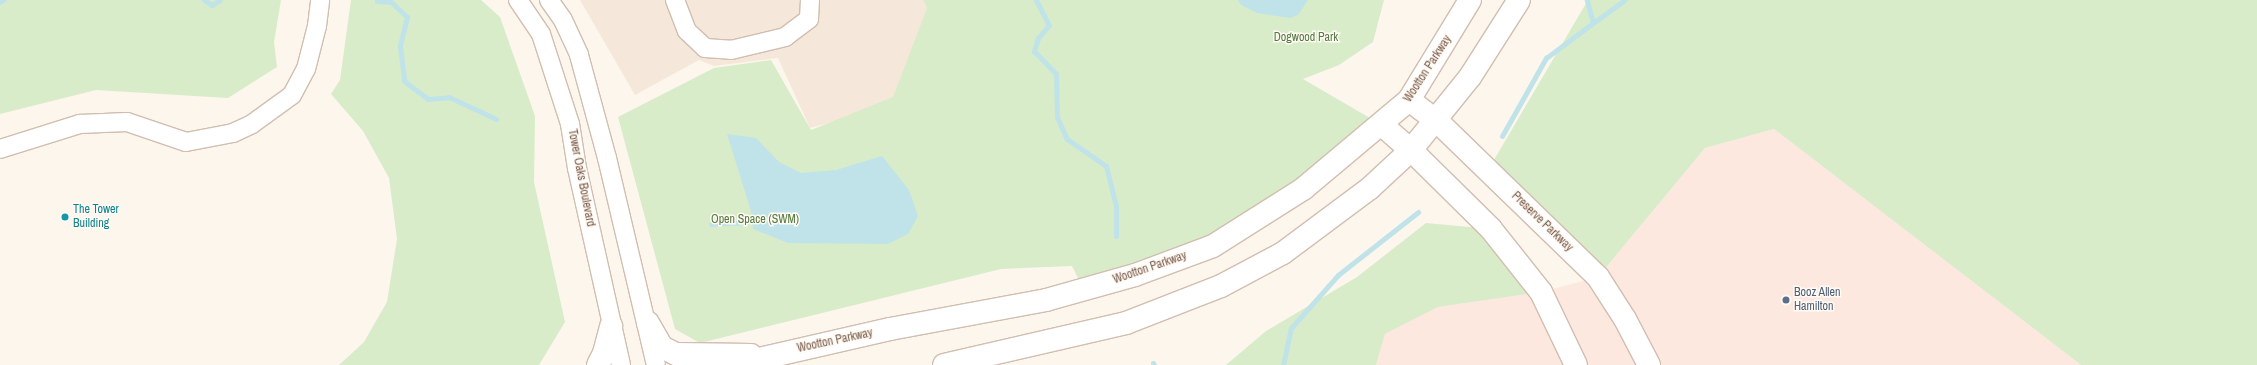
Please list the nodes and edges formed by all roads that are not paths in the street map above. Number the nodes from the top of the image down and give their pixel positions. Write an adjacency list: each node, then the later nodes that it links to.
1 (320, 0): 11 (street)
2 (549, 0): 13 (street)
3 (675, 0): 4 (street)
4 (810, 0)
5 (1470, 0): 8 (main road, Wootton Parkway)
6 (1520, 0): 9 (main road)
7 (525, 3): 14 (street, Tower Oaks Boulevard)
8 (1409, 100): 9 (main road, Preserve Parkway); 10 (main road, Wootton Parkway)
9 (1436, 120): 12 (main road); 22 (main road, Preserve Parkway)
10 (1382, 125): 12 (main road); 15 (main road, Wootton Parkway)
11 (0, 149)
12 (1411, 150): 20 (main road); 21 (main road)
13 (648, 323): 15 (main road); 18 (street)
14 (610, 326): 16 (main road); 17 (street, Tower Oaks Boulevard)
15 (770, 354): 19 (main road, Wootton Parkway)
16 (598, 365)
17 (621, 365)
18 (656, 365)
19 (733, 365)
20 (944, 365)
21 (1576, 365)
22 (1649, 365)

